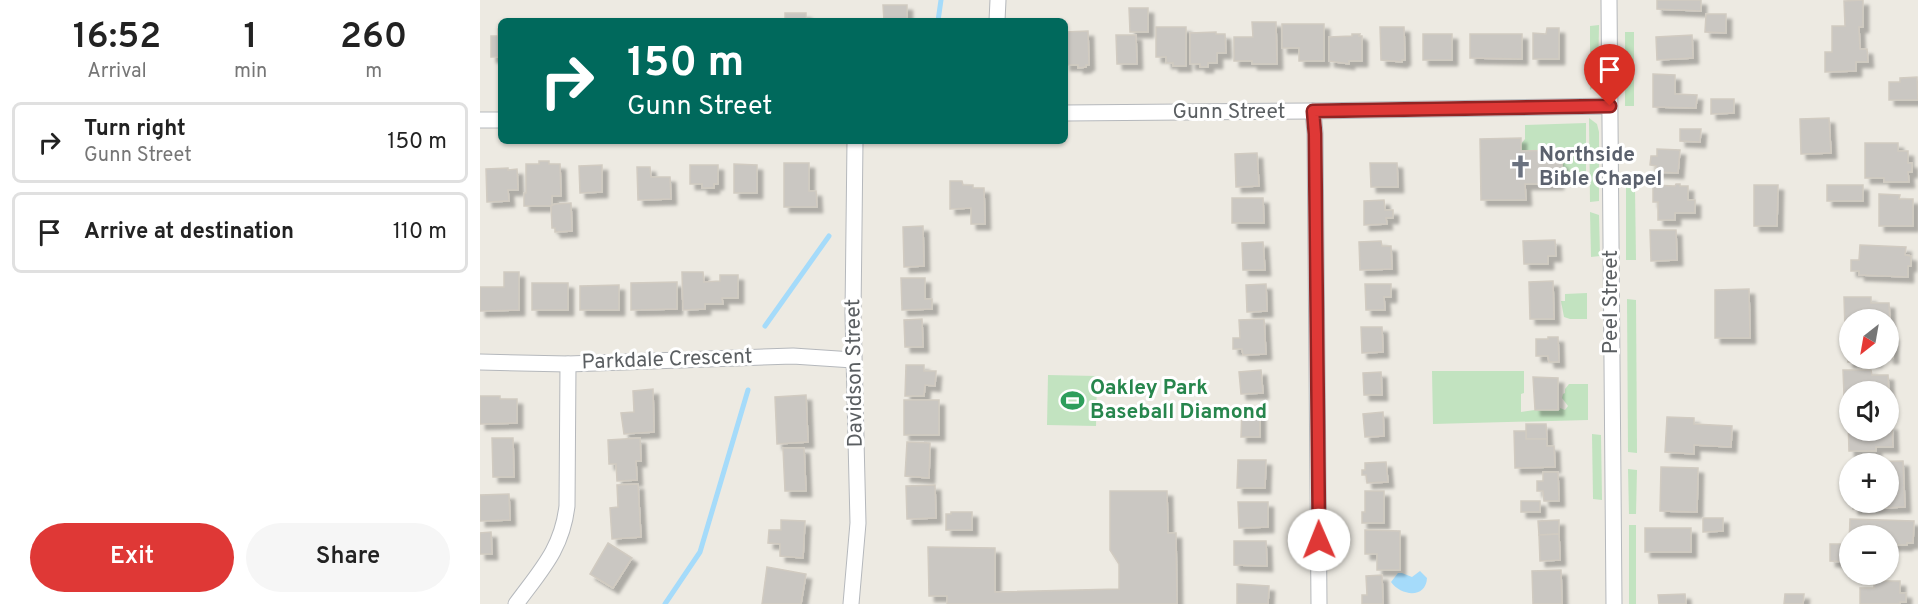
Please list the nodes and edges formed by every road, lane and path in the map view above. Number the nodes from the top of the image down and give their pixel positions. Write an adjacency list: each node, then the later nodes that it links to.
1 (998, 0): 3 (street)
2 (1609, 0): 4 (street, Peel Street)
3 (997, 18)
4 (1610, 106): 5 (street, Gunn Street); 16 (street, Peel Street)
5 (1313, 111): 6 (street, Gunn Street); 15 (street)
6 (1068, 113)
7 (480, 120): 8 (street)
8 (498, 120)
9 (855, 144): 10 (street, Davidson Street)
10 (853, 360): 12 (street, Parkdale Crescent); 14 (street, Davidson Street)
11 (480, 362): 12 (street, Parkdale Crescent)
12 (568, 364): 13 (street)
13 (516, 604)
14 (851, 604)
15 (1319, 604)
16 (1614, 604)

